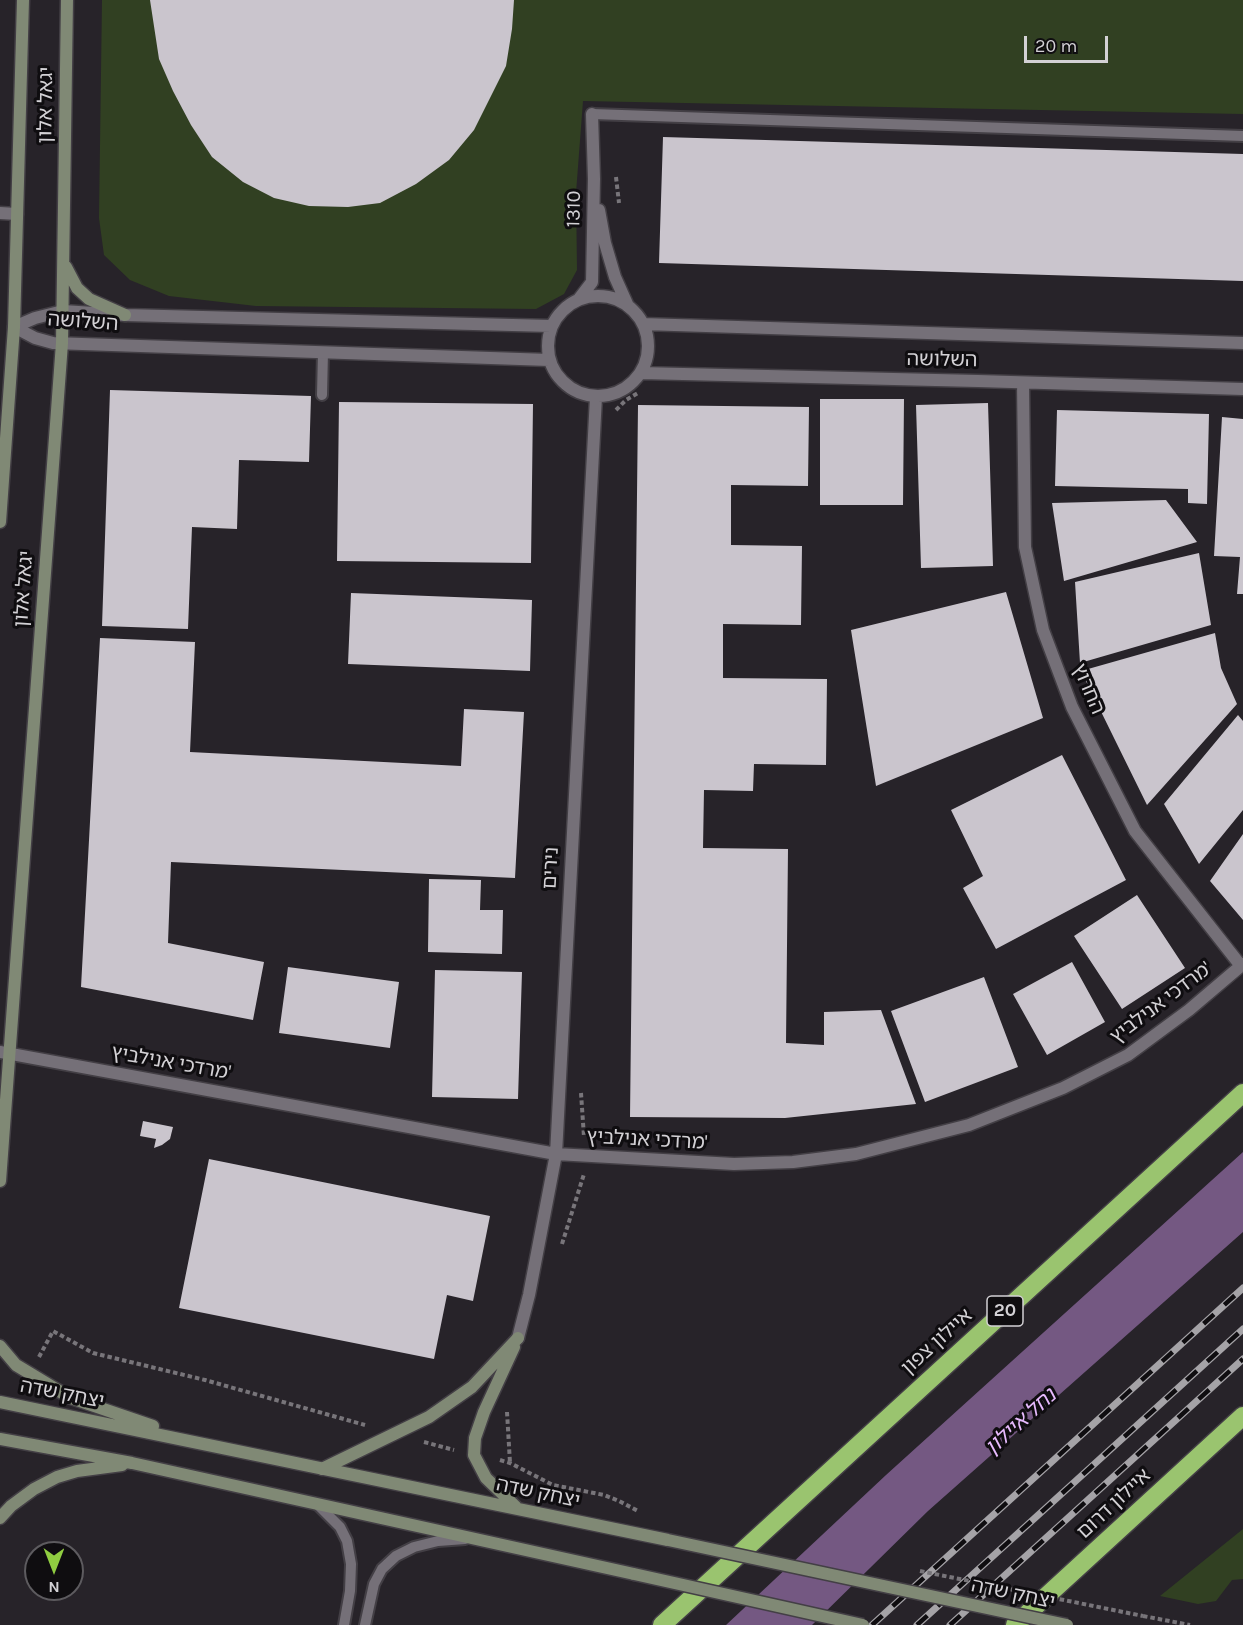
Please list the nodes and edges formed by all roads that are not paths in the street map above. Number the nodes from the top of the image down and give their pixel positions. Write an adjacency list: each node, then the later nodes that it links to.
1 (23, 0): 7 (street, יגאל אלון)
2 (67, 0): 8 (street, יגאל אלון)
3 (592, 114): 4 (lane); 5 (street, 1310)
4 (1243, 136)
5 (594, 179): 9 (street, 1310); 10 (street)
6 (0, 213): 7 (street)
7 (17, 214): 15 (street, יגאל אלון)
8 (64, 261): 11 (street, יגאל אלון); 12 (street)
9 (579, 299): 10 (street); 14 (street)
10 (628, 306): 13 (street)
11 (63, 311): 12 (street, השלושה); 15 (street, השלושה); 16 (street, יגאל אלון)
12 (125, 315): 14 (street, השלושה)
13 (643, 324): 17 (street, השלושה); 20 (street)
14 (551, 326): 19 (street)
15 (14, 327): 16 (street, השלושה); 25 (street, יגאל אלון)
16 (62, 343): 18 (street, השלושה); 28 (street, יגאל אלון)
17 (1243, 343)
18 (323, 352): 19 (street, השלושה); 23 (lane)
19 (549, 360): 24 (street)
20 (641, 373): 21 (street, השלושה); 24 (street)
21 (1023, 382): 22 (street, השלושה); 27 (street, החרוץ)
22 (1243, 389)
23 (322, 396)
24 (596, 397): 30 (street, נירים)
25 (4, 400): 26 (street, יגאל אלון)
26 (0, 522)
27 (1242, 965): 30 (street, מרדכי אנילביץ')
28 (4, 1052): 30 (street, מרדכי אנילביץ'); 31 (street, יגאל אלון)
29 (1243, 1093): 46 (highway, איילון צפון / 20)
30 (556, 1154): 32 (street, נירים)
31 (0, 1181)
32 (518, 1338): 39 (street); 41 (street)
33 (0, 1346): 37 (street)
34 (0, 1402): 37 (street, יצחק שדה)
35 (1243, 1416): 48 (highway, איילון דרום)
36 (0, 1439): 38 (street)
37 (196, 1441): 39 (street, יצחק שדה)
38 (132, 1464): 40 (street); 42 (street)
39 (322, 1469): 41 (street, יצחק שדה)
40 (317, 1504): 43 (street); 44 (lane)
41 (518, 1509): 49 (street, יצחק שדה, bridge)
42 (0, 1518)
43 (475, 1540): 45 (lane); 47 (street, bridge)
44 (344, 1625)
45 (365, 1625)
46 (662, 1625)
47 (863, 1625)
48 (1015, 1625)
49 (1067, 1625)

